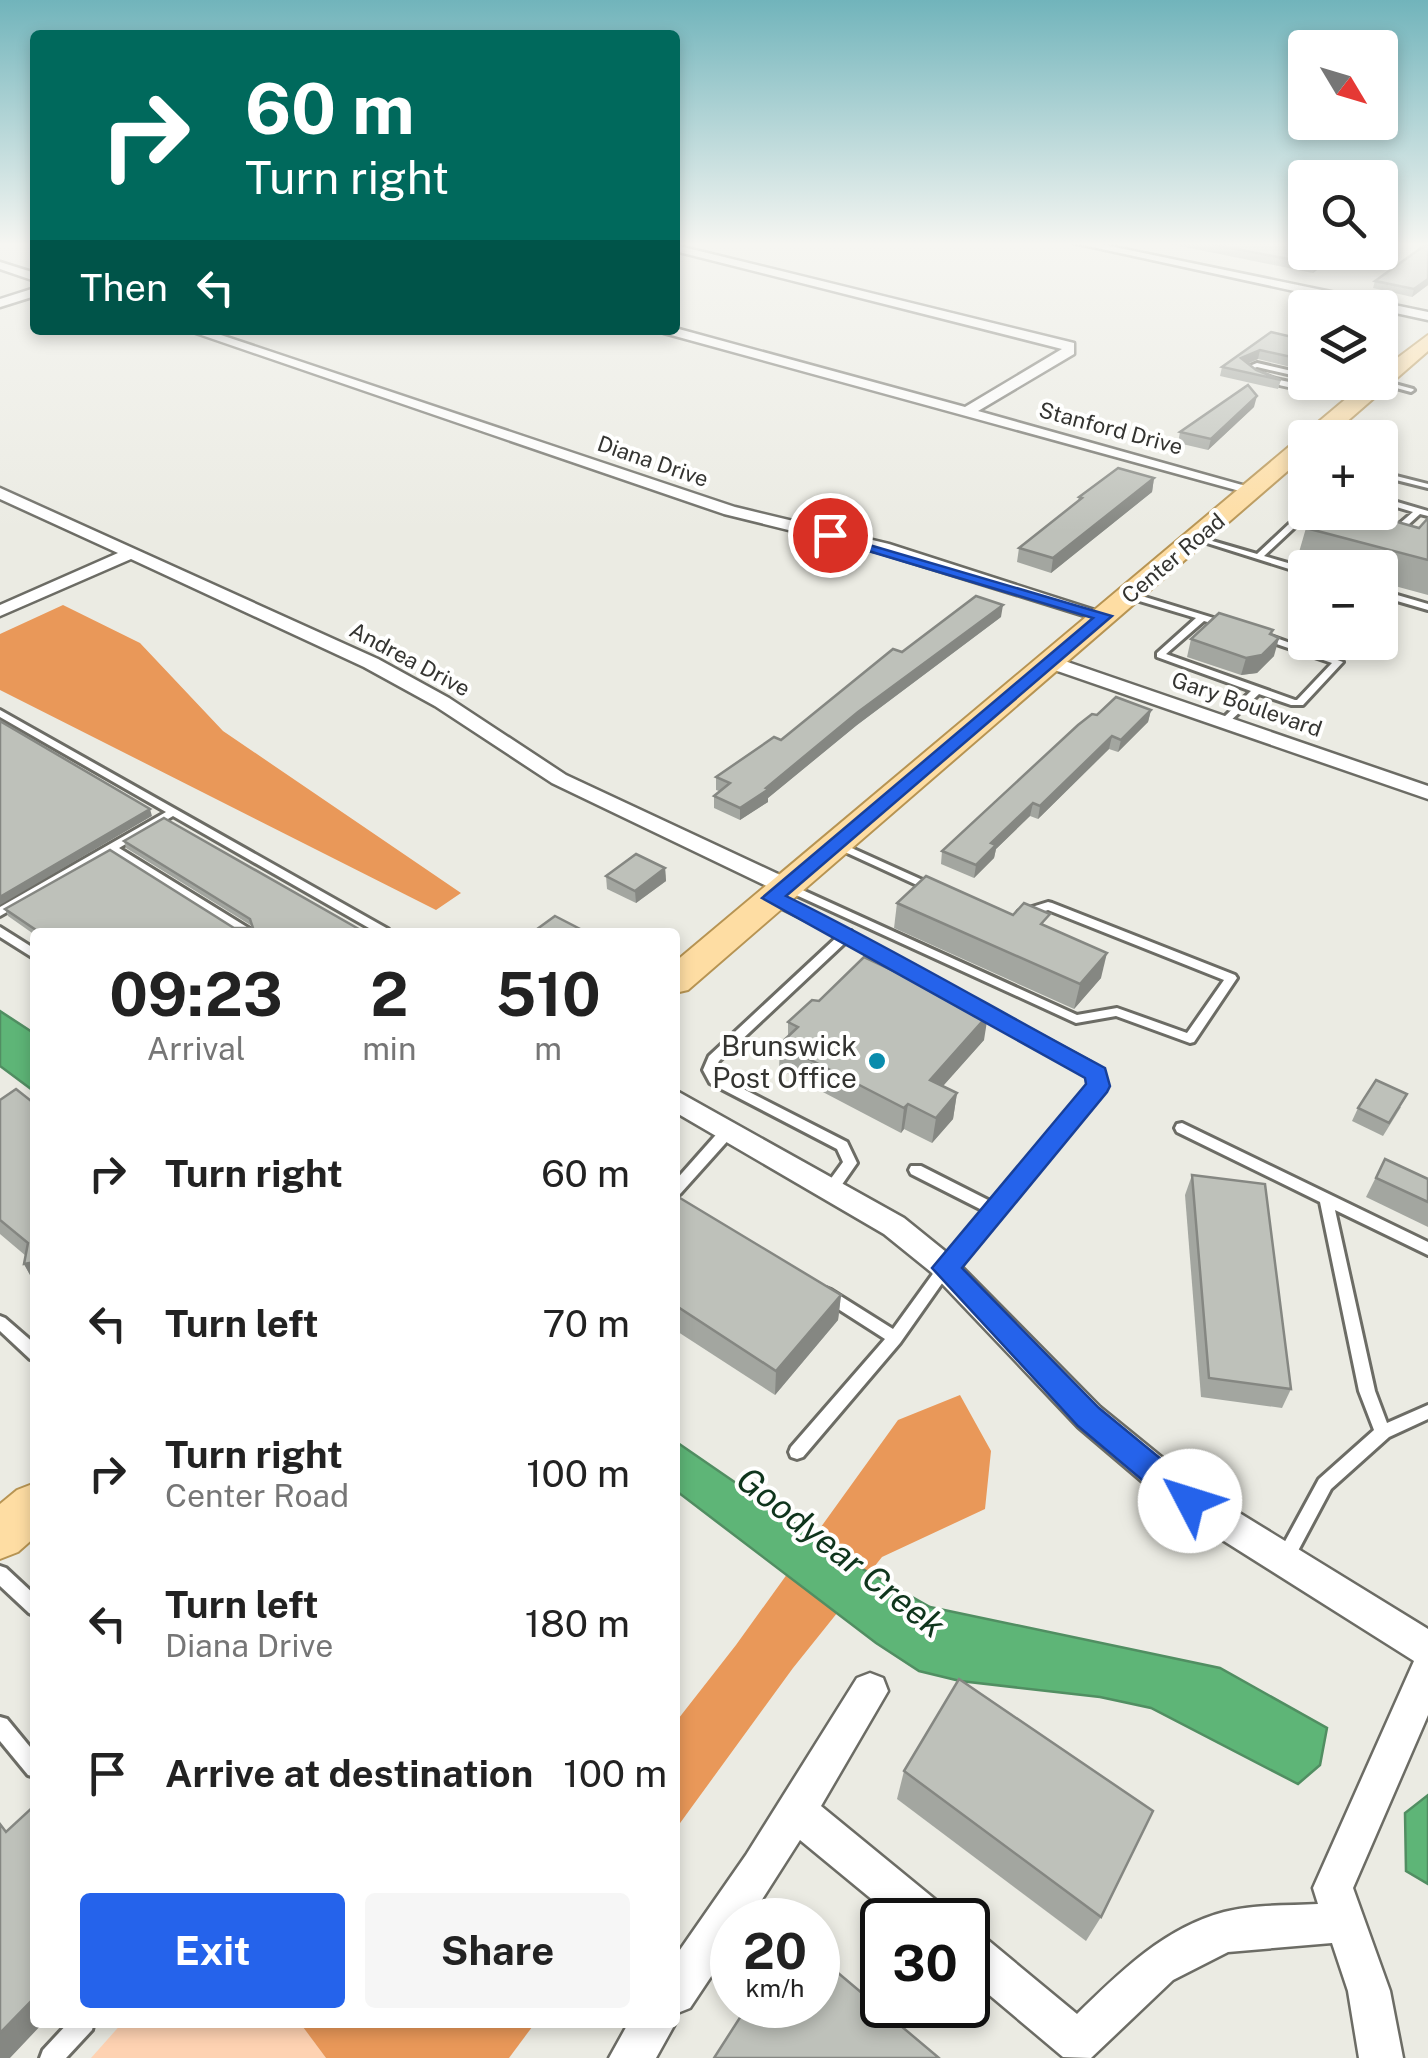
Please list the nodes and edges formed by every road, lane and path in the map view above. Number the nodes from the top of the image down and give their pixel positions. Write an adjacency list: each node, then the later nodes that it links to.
1 (221, 339): 30 (street, Diana Drive)
2 (701, 339): 11 (street, Stanford Drive)
3 (1041, 339): 11 (street)
4 (1426, 344): 5 (main road, Center Road)
5 (1398, 367)
6 (1288, 372): 7 (lane)
7 (1288, 384)
8 (1398, 389): 9 (lane)
9 (1411, 390)
10 (1359, 400): 12 (main road, Center Road)
11 (966, 412): 16 (street, Stanford Drive)
12 (1336, 420)
13 (1288, 461): 16 (main road, Center Road)
14 (1398, 480): 15 (lane)
15 (1428, 486)
16 (1252, 490): 22 (main road, Center Road)
17 (0, 493): 23 (street, Andrea Drive)
18 (1398, 505): 19 (lane)
19 (1424, 512): 21 (lane)
20 (1288, 530): 24 (lane)
21 (1387, 536)
22 (1196, 538): 24 (lane); 26 (main road, Center Road)
23 (132, 553): 29 (street); 42 (street, Andrea Drive)
24 (1258, 557): 25 (lane)
25 (1288, 566)
26 (1129, 595): 30 (main road, Center Road); 31 (lane)
27 (1398, 597): 28 (lane)
28 (1428, 606)
29 (0, 612)
30 (1104, 616): 34 (main road, Center Road)
31 (1202, 618): 32 (lane); 35 (lane)
32 (1240, 630)
33 (1259, 635): 35 (lane)
34 (1050, 662): 37 (street, Gary Boulevard); 40 (main road, Center Road)
35 (1257, 690): 37 (lane)
36 (0, 713): 39 (lane)
37 (1224, 722): 38 (street, Gary Boulevard)
38 (1428, 793)
39 (173, 812): 41 (lane); 47 (lane)
40 (836, 844): 42 (main road, Center Road); 43 (lane)
41 (111, 847): 44 (lane); 46 (lane)
42 (779, 892): 45 (lane); 49 (lane); 51 (main road, Center Road)
43 (944, 893)
44 (0, 912)
45 (1010, 918)
46 (240, 928)
47 (377, 928)
48 (0, 931): 50 (lane)
49 (846, 934): 57 (lane); 61 (lane)
50 (30, 952)
51 (680, 977)
52 (680, 1103): 54 (street)
53 (1182, 1128): 58 (lane)
54 (727, 1132): 56 (lane); 57 (street)
55 (916, 1170): 61 (lane)
56 (680, 1184)
57 (829, 1192): 63 (street)
58 (1326, 1199): 62 (lane); 69 (lane)
59 (680, 1201): 60 (lane)
60 (691, 1208)
61 (994, 1210): 63 (lane)
62 (1428, 1248)
63 (946, 1268): 66 (lane); 73 (street)
64 (816, 1288): 66 (lane)
65 (0, 1322): 67 (lane)
66 (895, 1338): 70 (lane)
67 (30, 1349)
68 (1428, 1412): 69 (lane)
69 (1383, 1432): 73 (lane)
70 (797, 1452)
71 (30, 1510): 72 (main road)
72 (0, 1535)
73 (1284, 1560): 76 (street)
74 (0, 1574): 75 (lane)
75 (30, 1602)
76 (1428, 1650)
77 (1428, 1672): 83 (street)
78 (870, 1691): 81 (street)
79 (0, 1726): 80 (lane)
80 (30, 1762)
81 (796, 1811): 82 (street); 85 (street)
82 (902, 1898)
83 (1345, 1922): 88 (street); 91 (street)
84 (990, 1972): 88 (street)
85 (680, 1986)
86 (78, 2028): 89 (lane)
87 (651, 2028): 90 (street)
88 (1075, 2050)
89 (51, 2058)
90 (631, 2058)
91 (1381, 2058)

